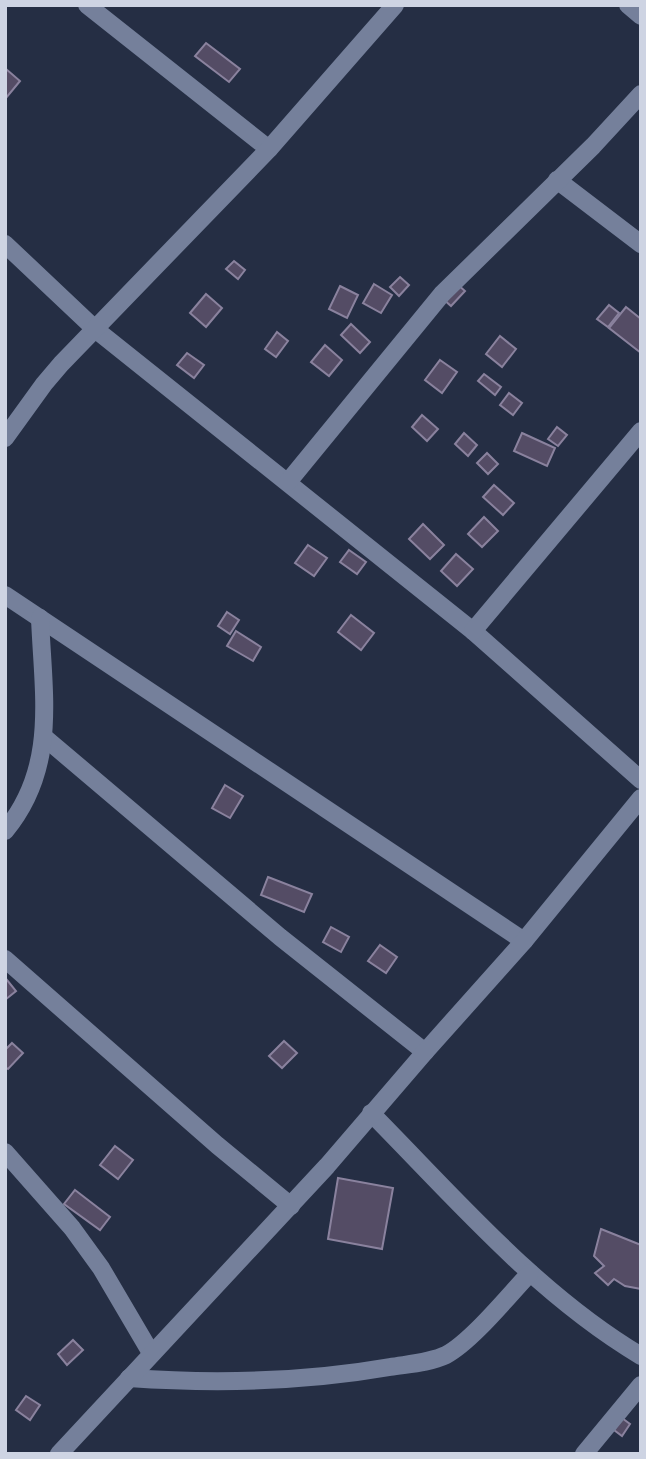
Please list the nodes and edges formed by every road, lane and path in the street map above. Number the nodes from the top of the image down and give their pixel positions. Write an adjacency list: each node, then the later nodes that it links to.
1 (86, 5): 6 (street)
2 (395, 5): 6 (street)
3 (628, 5): 4 (street)
4 (641, 16)
5 (641, 94): 7 (street)
6 (269, 149): 10 (street)
7 (557, 180): 9 (street); 13 (street)
8 (5, 244): 10 (street)
9 (641, 244)
10 (95, 330): 12 (street); 13 (street)
11 (641, 430): 16 (street)
12 (5, 438)
13 (288, 482): 16 (street)
14 (5, 595): 15 (street)
15 (40, 618): 17 (street); 21 (street)
16 (473, 631): 18 (street)
17 (44, 737): 20 (street); 23 (street)
18 (641, 779)
19 (641, 798): 21 (street)
20 (5, 831)
21 (524, 941): 23 (street)
22 (5, 959): 26 (street)
23 (425, 1052): 24 (street)
24 (371, 1113): 26 (street); 27 (street)
25 (5, 1152): 28 (street)
26 (291, 1206): 28 (street)
27 (530, 1273): 29 (street); 30 (street)
28 (151, 1353): 30 (street)
29 (641, 1356)
30 (130, 1378): 32 (street)
31 (641, 1385): 33 (street)
32 (58, 1454)
33 (584, 1454)

